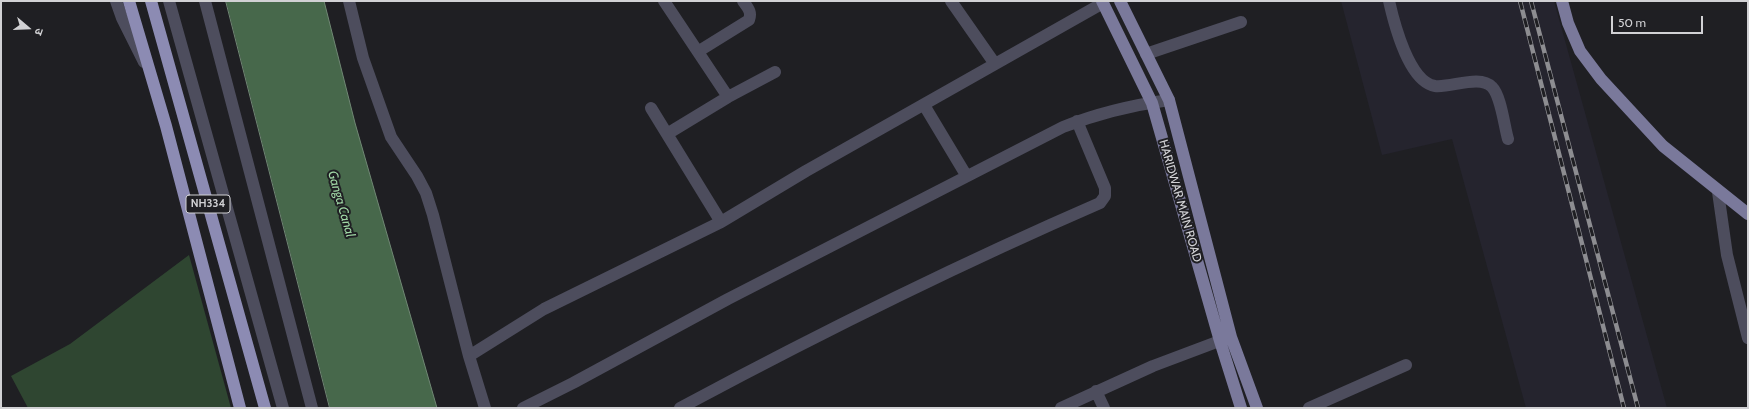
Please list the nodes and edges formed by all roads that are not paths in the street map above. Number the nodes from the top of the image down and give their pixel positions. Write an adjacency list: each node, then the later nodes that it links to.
1 (116, 1): 19 (street)
2 (129, 1): 19 (highway, NH334)
3 (151, 1): 38 (highway, NH334)
4 (169, 1): 39 (street)
5 (205, 1): 40 (street)
6 (349, 1): 34 (street)
7 (664, 1): 15 (street)
8 (743, 1): 15 (street)
9 (951, 1): 17 (street)
10 (1120, 1): 16 (main road, HARIDWAR MAIN ROAD)
11 (1388, 1): 27 (street)
12 (1562, 1): 29 (main road)
13 (1102, 2): 17 (street); 22 (main road, HARIDWAR MAIN ROAD)
14 (1241, 22): 16 (street)
15 (699, 52): 20 (street)
16 (1146, 54): 21 (main road, HARIDWAR MAIN ROAD)
17 (995, 64): 23 (street)
18 (775, 72): 20 (street)
19 (152, 77): 37 (highway, NH334)
20 (728, 97): 26 (street)
21 (1169, 100): 22 (street); 33 (main road, HARIDWAR MAIN ROAD)
22 (1152, 103): 25 (street); 33 (main road, HARIDWAR MAIN ROAD)
23 (924, 104): 28 (street); 31 (street)
24 (650, 108): 26 (street)
25 (1077, 121): 28 (street); 43 (street)
26 (667, 134): 31 (street)
27 (1508, 139)
28 (966, 175): 42 (street)
29 (1718, 192): 30 (main road); 32 (street)
30 (1748, 214)
31 (721, 222): 34 (street)
32 (1748, 338)
33 (1226, 339): 36 (street); 46 (main road, HARIDWAR MAIN ROAD); 47 (main road, HARIDWAR MAIN ROAD)
34 (469, 356): 41 (street)
35 (1406, 365): 48 (street)
36 (1096, 391): 44 (street); 45 (street)
37 (240, 408)
38 (265, 408)
39 (283, 408)
40 (312, 408)
41 (485, 408)
42 (523, 408)
43 (680, 408)
44 (1061, 408)
45 (1104, 408)
46 (1241, 408)
47 (1257, 408)
48 (1309, 408)

